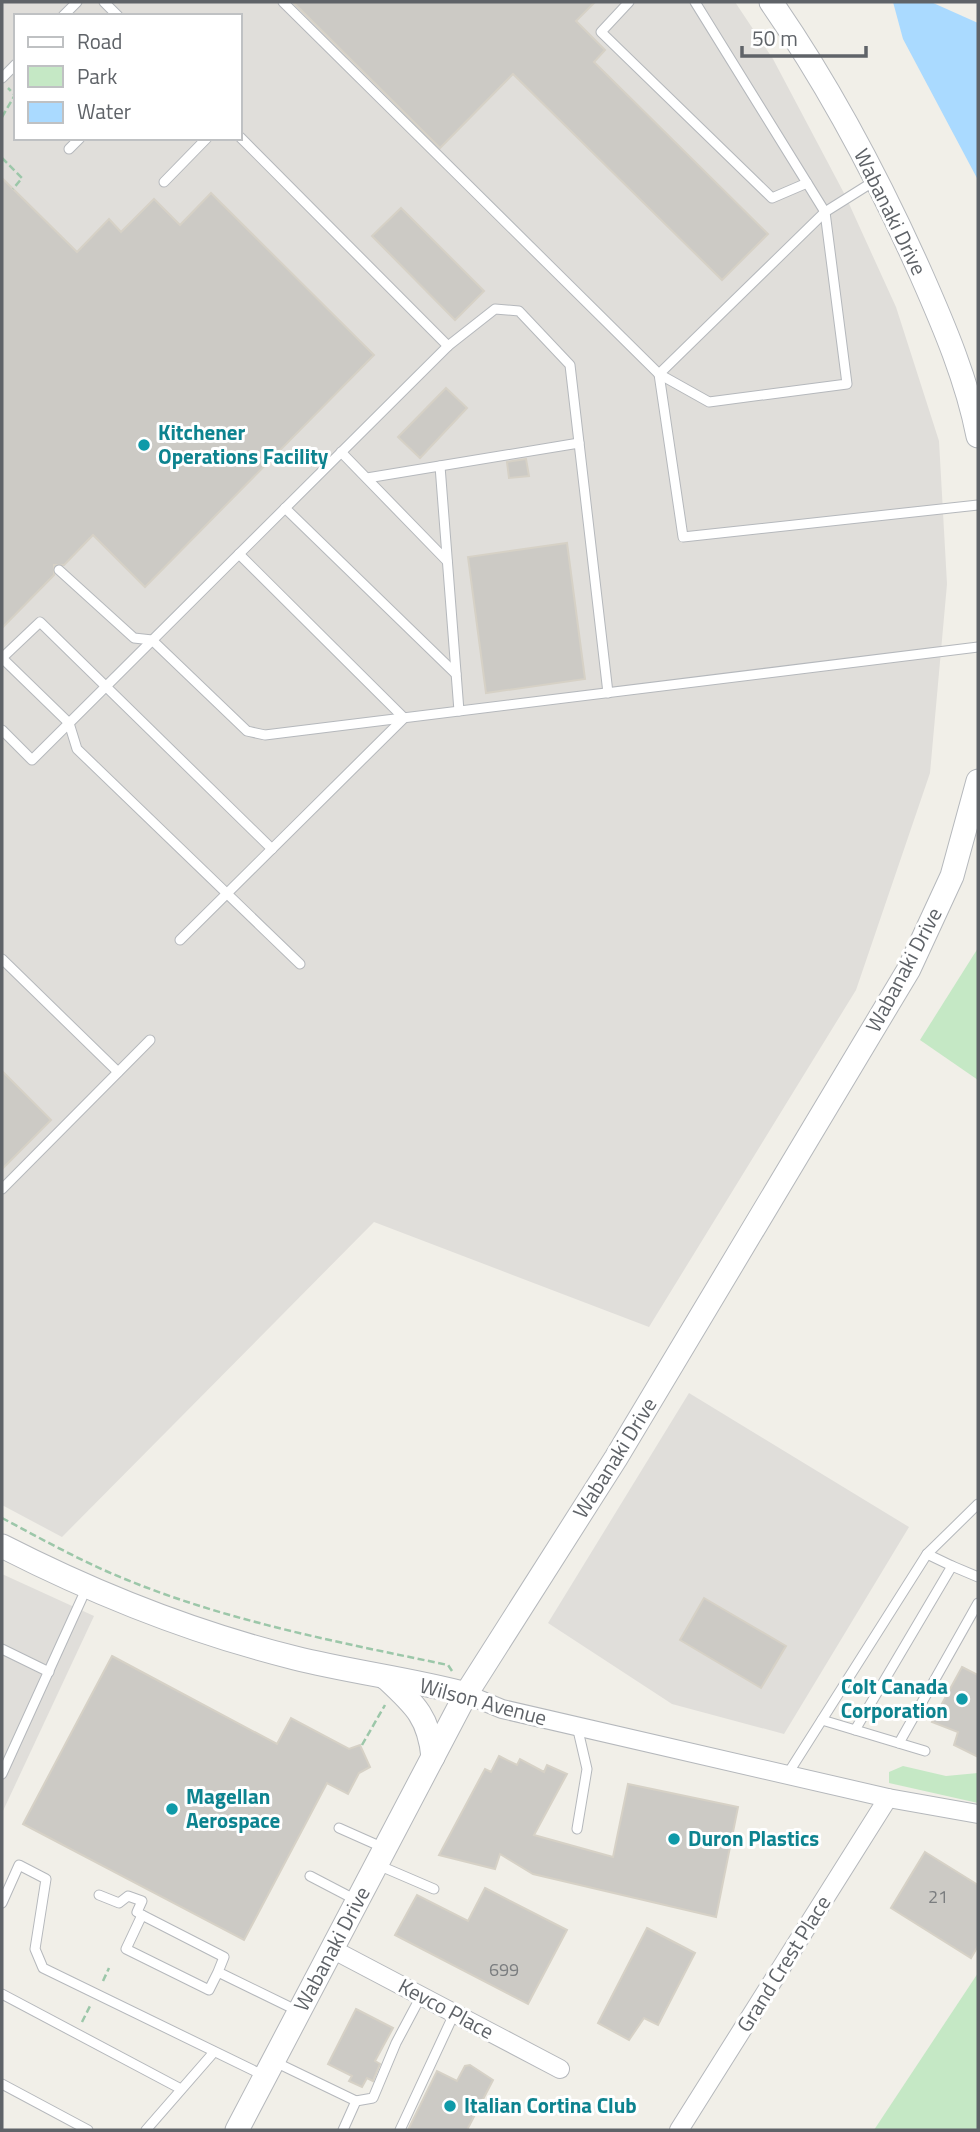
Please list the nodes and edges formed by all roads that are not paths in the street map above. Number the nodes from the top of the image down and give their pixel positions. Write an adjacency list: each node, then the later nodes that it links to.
1 (283, 2): 14 (lane)
2 (629, 2): 11 (lane)
3 (695, 2): 11 (lane)
4 (771, 2): 9 (street, Wabanaki Drive)
5 (242, 139): 13 (lane)
6 (78, 140): 8 (lane)
7 (205, 140): 10 (lane)
8 (69, 149)
9 (876, 180): 12 (lane); 15 (street, Wabanaki Drive)
10 (164, 182)
11 (807, 183): 12 (lane)
12 (825, 212): 14 (lane); 14 (lane)
13 (448, 346): 16 (lane); 17 (lane)
14 (659, 374): 20 (lane)
15 (978, 436)
16 (579, 443): 18 (lane); 30 (lane)
17 (341, 452): 19 (lane); 21 (lane)
18 (440, 466): 19 (lane); 23 (lane)
19 (367, 478): 23 (lane)
20 (978, 505)
21 (285, 508): 22 (lane); 28 (lane)
22 (239, 554): 25 (lane); 32 (lane)
23 (447, 561): 28 (lane)
24 (58, 570): 25 (lane)
25 (152, 640): 29 (lane); 32 (lane)
26 (978, 647): 30 (lane)
27 (2, 658): 29 (lane); 33 (lane)
28 (456, 674): 31 (lane)
29 (106, 687): 33 (lane); 36 (lane)
30 (608, 693): 31 (lane)
31 (459, 711): 32 (lane)
32 (404, 718): 36 (lane)
33 (69, 723): 34 (lane); 37 (lane)
34 (2, 730)
35 (978, 781): 54 (street, Wabanaki Drive)
36 (272, 849): 37 (lane)
37 (227, 894): 38 (lane); 40 (lane)
38 (180, 940)
39 (2, 959): 42 (lane)
40 (300, 964)
41 (150, 1040): 42 (lane)
42 (118, 1072): 43 (lane)
43 (2, 1189)
44 (978, 1504): 46 (lane)
45 (2, 1546): 49 (street, Wilson Avenue)
46 (927, 1554): 47 (lane); 55 (lane)
47 (952, 1566): 48 (lane); 57 (lane)
48 (978, 1577)
49 (88, 1585): 52 (lane); 53 (street, Wilson Avenue)
50 (978, 1603): 58 (lane)
51 (2, 1649): 52 (lane)
52 (49, 1672): 61 (lane)
53 (386, 1678): 54 (street, Wilson Avenue); 60 (street)
54 (466, 1695): 56 (street, Wilson Avenue); 60 (street, Wabanaki Drive)
55 (822, 1720): 57 (lane); 63 (lane)
56 (577, 1726): 63 (street, Wilson Avenue); 67 (lane)
57 (855, 1731): 58 (lane)
58 (899, 1743): 59 (lane)
59 (925, 1751)
60 (433, 1757): 68 (street, Wabanaki Drive)
61 (5, 1760): 62 (lane)
62 (2, 1774)
63 (787, 1775): 64 (street, Wilson Avenue)
64 (888, 1798): 65 (street, Wilson Avenue); 92 (street, Grand Crest Place)
65 (978, 1814)
66 (339, 1828): 68 (lane)
67 (577, 1829)
68 (381, 1856): 70 (lane); 72 (street, Wabanaki Drive)
69 (310, 1876): 72 (lane)
70 (434, 1889)
71 (99, 1895): 74 (lane)
72 (358, 1900): 75 (street, Wabanaki Drive)
73 (2, 1903): 81 (lane)
74 (142, 1915): 76 (lane); 76 (lane)
75 (332, 1949): 78 (street, Kevco Place); 79 (street, Wabanaki Drive)
76 (218, 1972): 79 (lane)
77 (2, 1994): 85 (lane)
78 (421, 1996): 80 (street, Kevco Place); 86 (lane)
79 (299, 2011): 82 (street, Wabanaki Drive)
80 (454, 2014): 83 (street, Kevco Place); 91 (lane)
81 (214, 2052): 82 (lane); 85 (lane)
82 (269, 2069): 86 (lane); 89 (street, Wabanaki Drive)
83 (560, 2069)
84 (2, 2084): 87 (lane)
85 (181, 2089): 88 (lane)
86 (356, 2101): 90 (lane)
87 (88, 2130)
88 (146, 2130)
89 (237, 2130)
90 (343, 2130)
91 (400, 2130)
92 (679, 2130)

